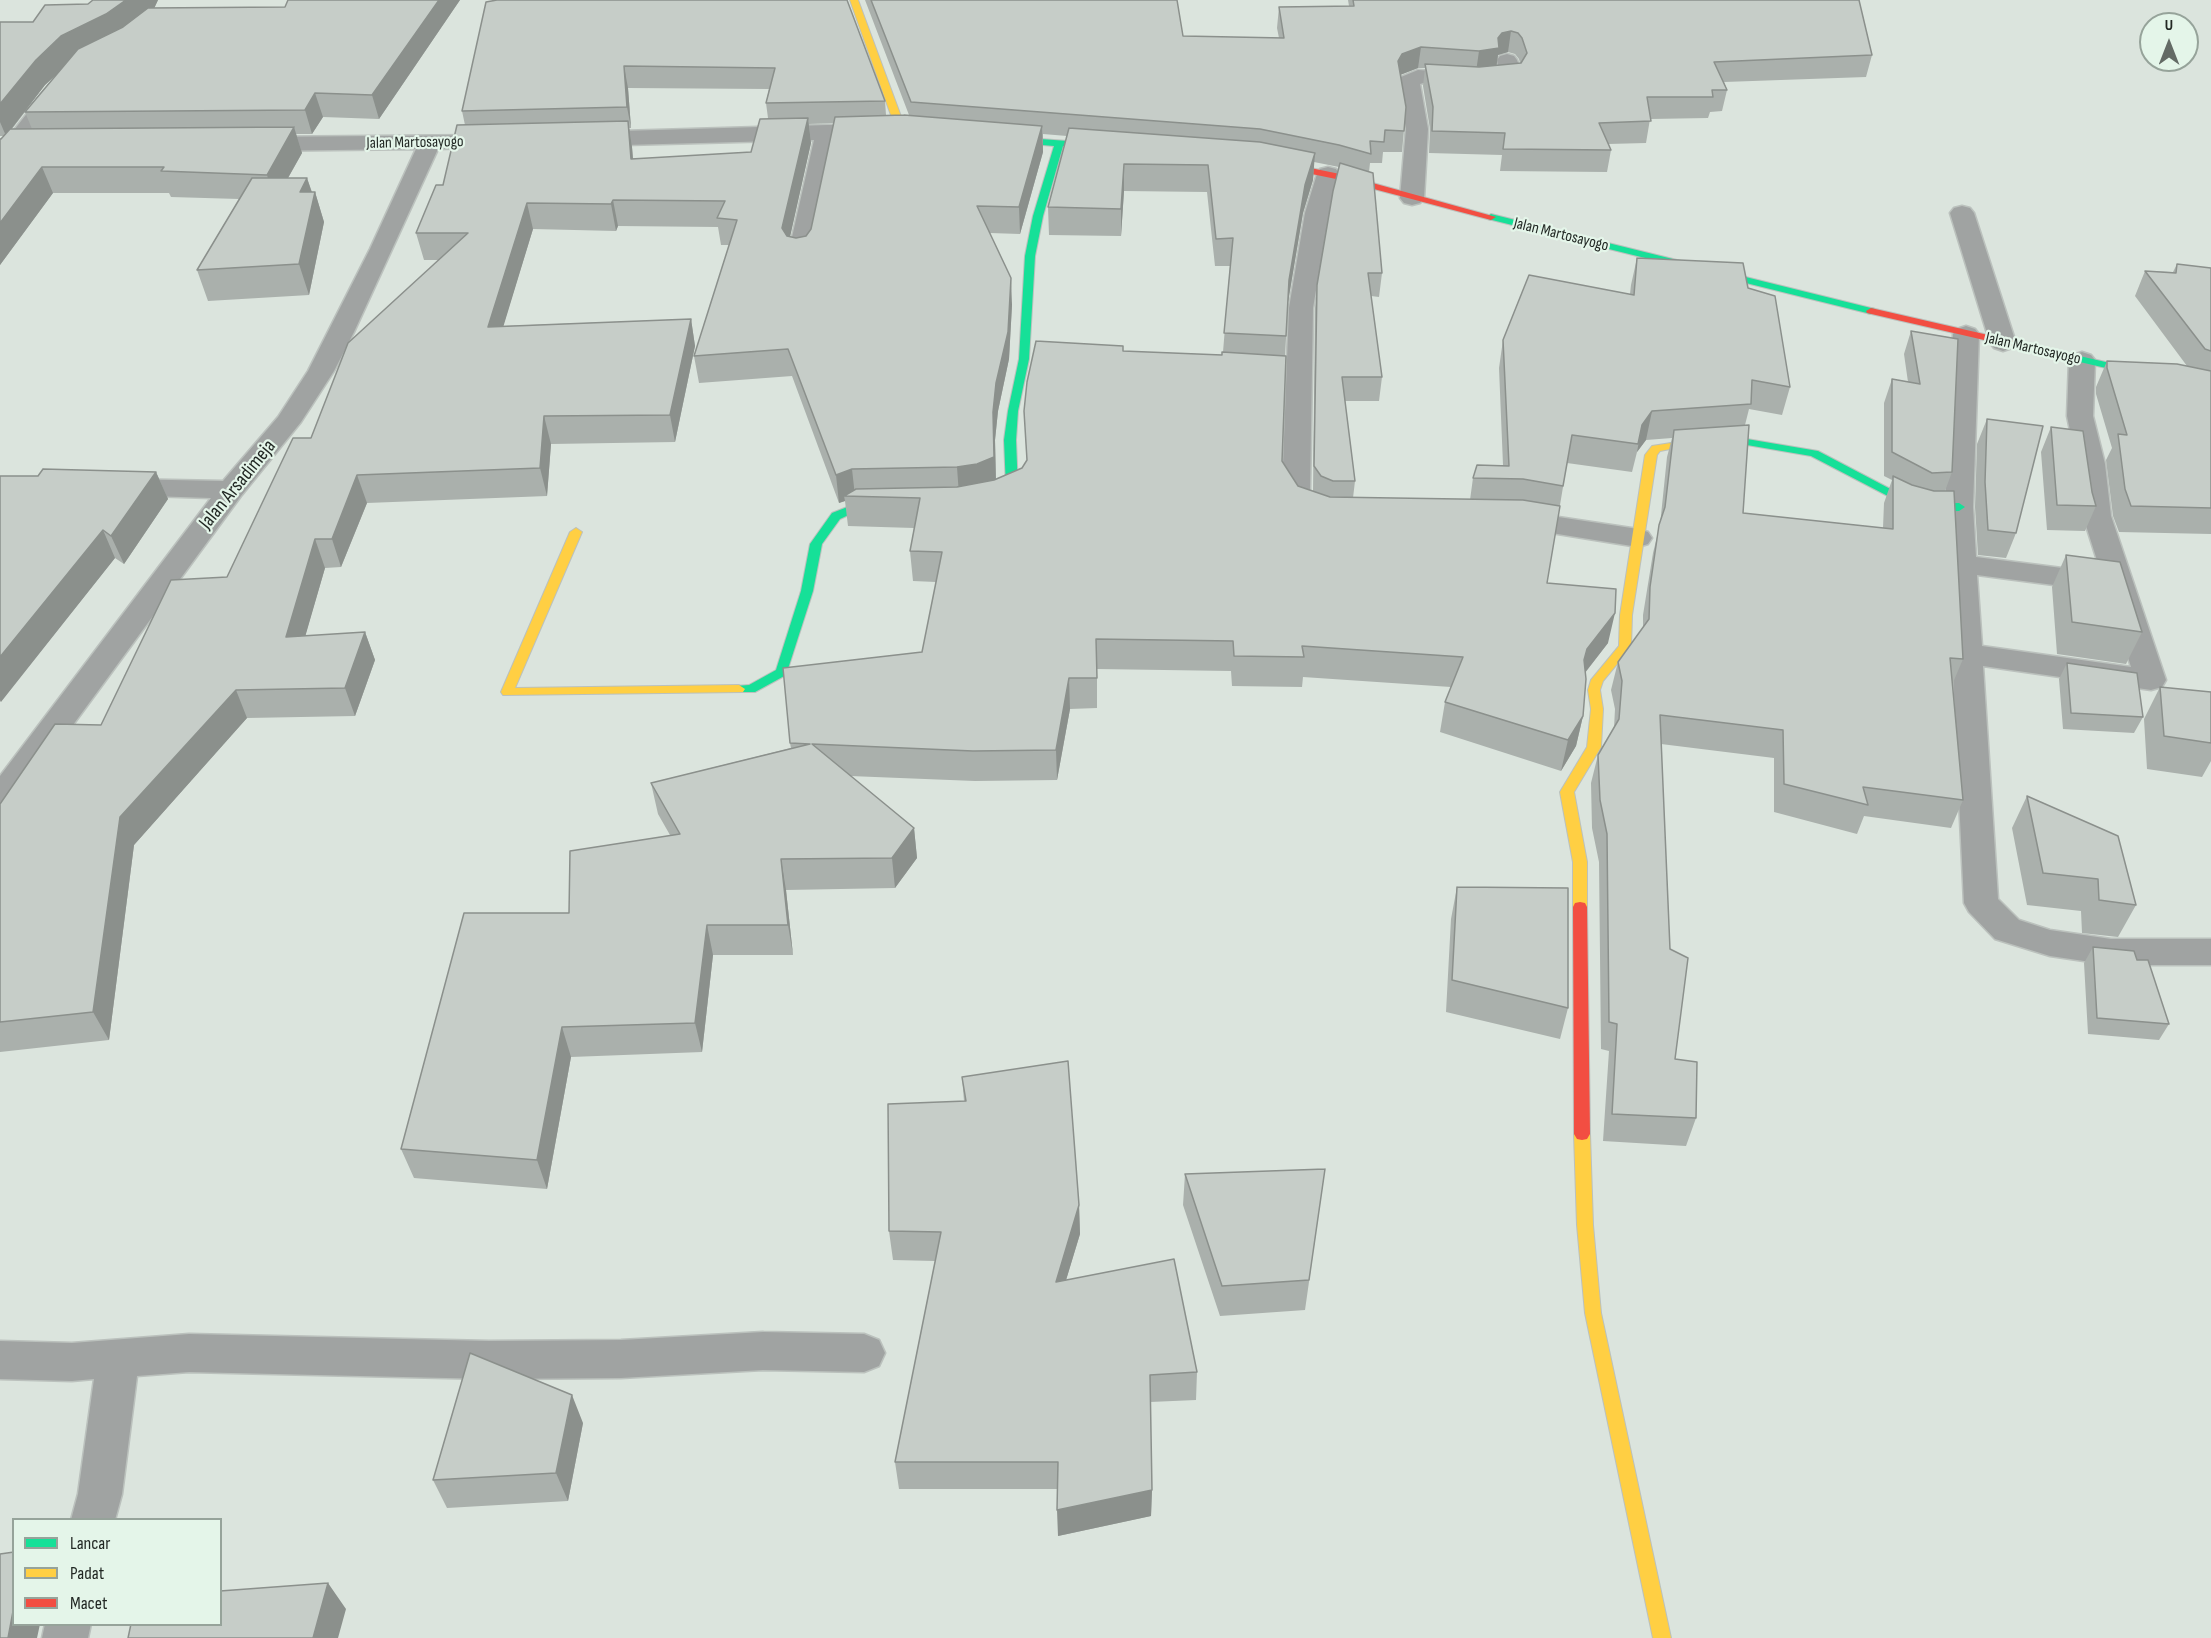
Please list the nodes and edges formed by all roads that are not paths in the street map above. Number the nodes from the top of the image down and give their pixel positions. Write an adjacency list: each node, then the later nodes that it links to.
1 (854, 0): 5 (street)
2 (1507, 60): 18 (street)
3 (71, 75): 15 (street)
4 (827, 132): 5 (street); 8 (street); 20 (street)
5 (902, 132): 6 (street)
6 (950, 135)
7 (985, 138): 11 (street)
8 (570, 140)
9 (512, 141): 10 (street, Jalan Martosayogo)
10 (430, 143): 12 (street, Jalan Martosayogo); 26 (street, Jalan Arsadimeja)
11 (1059, 143): 14 (street); 27 (street)
12 (227, 144)
13 (37, 145): 15 (street)
14 (1125, 148)
15 (4, 151)
16 (1259, 160): 17 (street, Jalan Martosayogo)
17 (1328, 174): 18 (street, Jalan Martosayogo); 30 (street)
18 (1412, 198): 21 (street, Jalan Martosayogo)
19 (1962, 213): 22 (street)
20 (800, 255)
21 (1966, 334): 22 (street, Jalan Martosayogo); 29 (street)
22 (2003, 343): 23 (street, Jalan Martosayogo)
23 (2082, 360): 24 (street, Jalan Martosayogo); 35 (street)
24 (2211, 389)
25 (92, 487): 26 (street)
26 (231, 490): 37 (street, Jalan Arsadimeja)
27 (977, 503)
28 (900, 506): 32 (street)
29 (1959, 507): 33 (street); 34 (street)
30 (1351, 516)
31 (1486, 518): 33 (street)
32 (576, 532)
33 (1638, 538): 43 (street)
34 (1962, 564): 35 (street); 36 (street)
35 (2120, 584): 36 (street)
36 (1967, 654): 38 (street)
37 (0, 800)
38 (2211, 952)
39 (864, 1353): 40 (street)
40 (118, 1358): 41 (street); 42 (street)
41 (0, 1360)
42 (94, 1518)
43 (1662, 1638)

